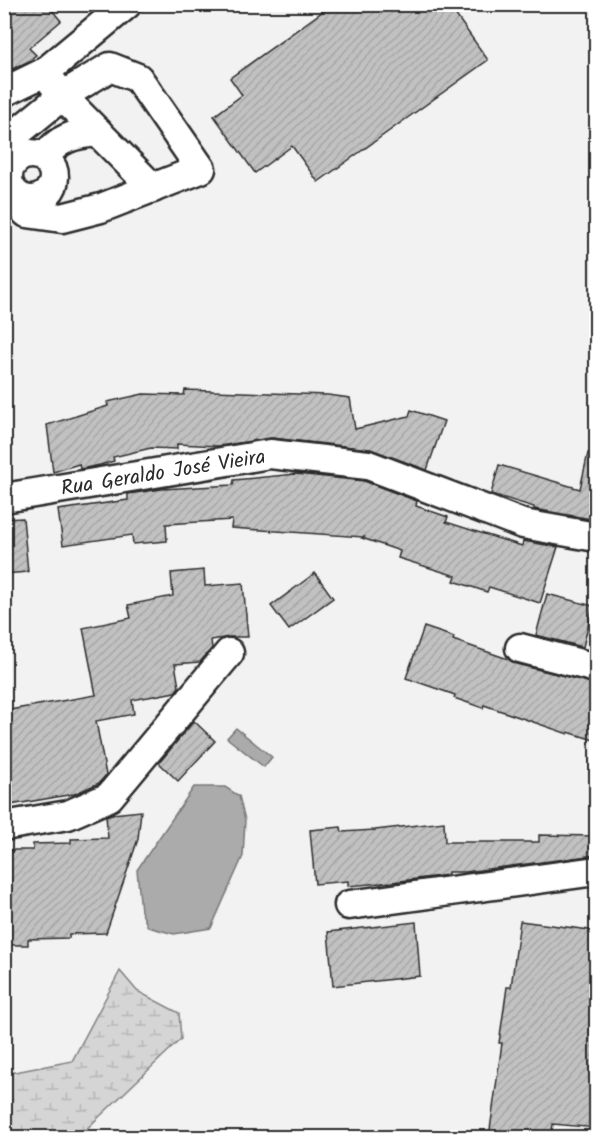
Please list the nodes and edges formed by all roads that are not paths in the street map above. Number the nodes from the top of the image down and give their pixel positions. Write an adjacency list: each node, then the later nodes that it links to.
1 (127, 4): 2 (street)
2 (45, 72): 3 (street); 4 (street)
3 (4, 92)
4 (62, 96): 5 (street); 6 (street); 8 (street)
5 (98, 132): 7 (street); 8 (street)
6 (4, 145)
7 (44, 158)
8 (153, 188): 9 (street)
9 (4, 190)
10 (4, 498): 11 (street, Rua Geraldo José Vieira)
11 (597, 537)
12 (520, 648): 14 (street)
13 (229, 653): 15 (street)
14 (597, 668)
15 (4, 826)
16 (597, 871): 17 (street)
17 (349, 905)

